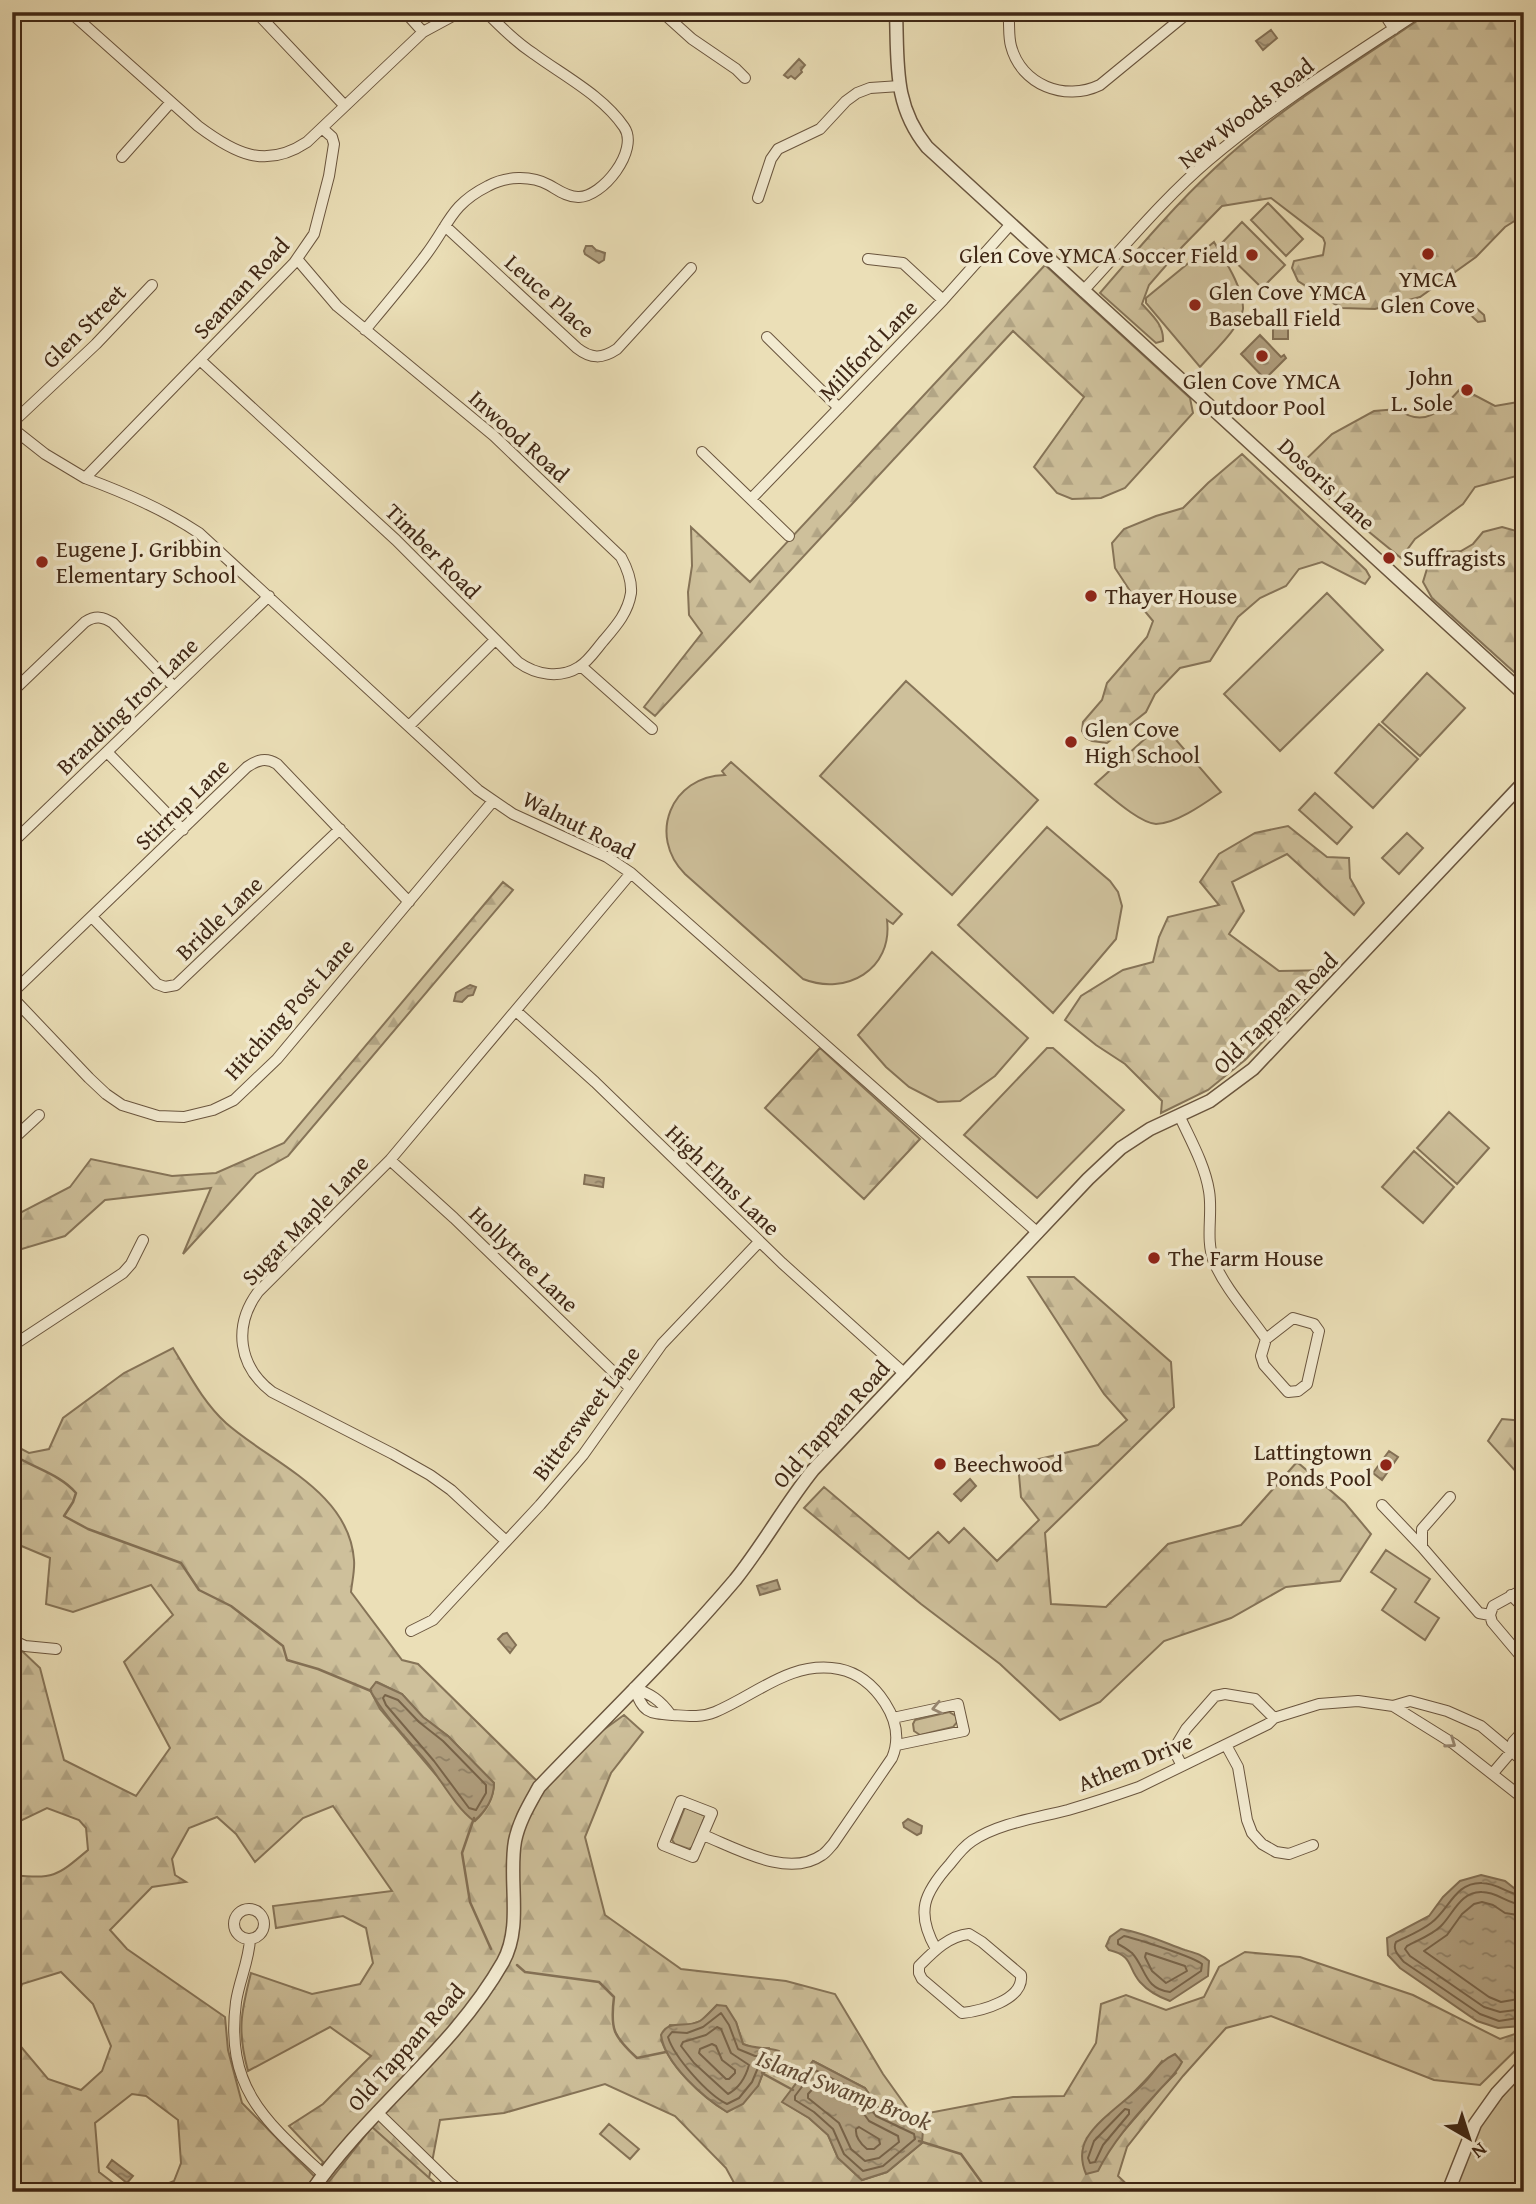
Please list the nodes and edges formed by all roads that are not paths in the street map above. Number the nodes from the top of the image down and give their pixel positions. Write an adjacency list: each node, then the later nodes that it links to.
1 (70, 12): 17 (street)
2 (256, 12): 18 (street)
3 (405, 12): 14 (street)
4 (460, 12): 14 (street)
5 (486, 12): 23 (street)
6 (662, 12): 15 (street)
7 (896, 12): 16 (street, Dosoris Lane)
8 (1019, 12): 12 (street)
9 (1189, 12): 12 (street)
10 (1383, 12): 13 (street)
11 (1419, 12): 13 (street, New Woods Road)
12 (1009, 16)
13 (1394, 29): 28 (street, New Woods Road)
14 (423, 32): 18 (street)
15 (745, 78)
16 (900, 86): 21 (street); 22 (street, Dosoris Lane)
17 (171, 102): 19 (street); 20 (street)
18 (345, 106): 19 (street)
19 (322, 128): 24 (street, Seaman Road)
20 (121, 157)
21 (758, 198)
22 (1010, 225): 28 (street, Dosoris Lane); 29 (street, Millford Lane)
23 (444, 226): 26 (street, Leuce Place); 30 (street)
24 (297, 259): 30 (street, Inwood Road); 32 (street, Seaman Road)
25 (868, 259): 29 (street)
26 (691, 268)
27 (152, 285): 34 (street, Glen Street)
28 (1083, 291): 44 (street, Dosoris Lane)
29 (943, 300): 33 (street, Millford Lane)
30 (365, 330): 41 (street, Inwood Road)
31 (767, 337): 33 (street)
32 (200, 360): 36 (street, Seaman Road); 40 (street, Timber Road)
33 (839, 408): 37 (street, Millford Lane)
34 (12, 425): 36 (street)
35 (702, 452): 37 (street)
36 (85, 478): 39 (street, Walnut Road)
37 (751, 499): 38 (street)
38 (789, 536)
39 (269, 596): 42 (street, Branding Iron Lane); 45 (street, Walnut Road)
40 (495, 640): 41 (street, Timber Road); 45 (street)
41 (581, 666): 46 (street)
42 (174, 687): 43 (street); 47 (street, Branding Iron Lane)
43 (12, 692)
44 (1524, 694)
45 (409, 726): 49 (street, Walnut Road)
46 (652, 729)
47 (107, 752): 51 (street); 52 (street, Branding Iron Lane)
48 (1524, 782): 59 (street, Old Tappan Road)
49 (493, 801): 53 (street, Walnut Road); 54 (street, Hitching Post Lane)
50 (340, 829): 51 (street, Stirrup Lane); 54 (street, Stirrup Lane); 55 (street, Bridle Lane)
51 (183, 830): 55 (street, Stirrup Lane)
52 (12, 843)
53 (631, 873): 57 (street, Sugar Maple Lane); 62 (street, Walnut Road)
54 (409, 902): 56 (street, Hitching Post Lane)
55 (92, 917): 56 (street, Stirrup Lane)
56 (12, 995)
57 (516, 1010): 61 (street, Sugar Maple Lane); 64 (street, High Elms Lane)
58 (39, 1115): 60 (street)
59 (1179, 1115): 62 (street, Old Tappan Road); 65 (street)
60 (12, 1140)
61 (390, 1160): 68 (street, Hollytree Lane); 71 (street, Sugar Maple Lane)
62 (1038, 1233): 67 (street, Old Tappan Road)
63 (143, 1240): 66 (street)
64 (759, 1242): 67 (street, High Elms Lane); 68 (street, Bittersweet Lane)
65 (1266, 1339): 65 (street)
66 (12, 1346)
67 (905, 1374): 81 (street, Old Tappan Road)
68 (629, 1388): 71 (street, Bittersweet Lane)
69 (1450, 1497): 72 (street)
70 (1382, 1505): 72 (street)
71 (506, 1541): 77 (street, Bittersweet Lane)
72 (1422, 1547): 76 (street)
73 (1524, 1588): 74 (street)
74 (1511, 1595): 75 (street); 76 (street)
75 (1524, 1608)
76 (1490, 1615): 80 (street)
77 (411, 1631)
78 (12, 1640): 79 (street)
79 (56, 1649)
80 (1524, 1660)
81 (634, 1688): 83 (street); 83 (street); 99 (street, Old Tappan Road)
82 (1394, 1706): 85 (street, Athem Drive); 89 (street, Athem Drive); 92 (street, Athem Drive, one-way to 92)
83 (671, 1715): 84 (street)
84 (893, 1718): 87 (street); 87 (street, one-way to 84)
85 (1275, 1718): 88 (street, Athem Drive); 91 (street)
86 (1524, 1730): 89 (street)
87 (897, 1745): 94 (street)
88 (1226, 1745): 91 (street, Athem Drive); 95 (street)
89 (1511, 1752): 90 (street, Athem Drive); 92 (street)
90 (1524, 1762)
91 (1182, 1766): 97 (street, Athem Drive)
92 (1493, 1773): 93 (street, Athem Drive)
93 (1524, 1799)
94 (703, 1835): 94 (street)
95 (1313, 1844)
96 (250, 1939): 100 (street)
97 (936, 1949): 97 (street)
98 (1524, 2064): 103 (street)
99 (377, 2112): 100 (street, Old Tappan Road); 102 (street)
100 (323, 2174): 101 (street, Old Tappan Road)
101 (311, 2192)
102 (462, 2192)
103 (1448, 2192)

